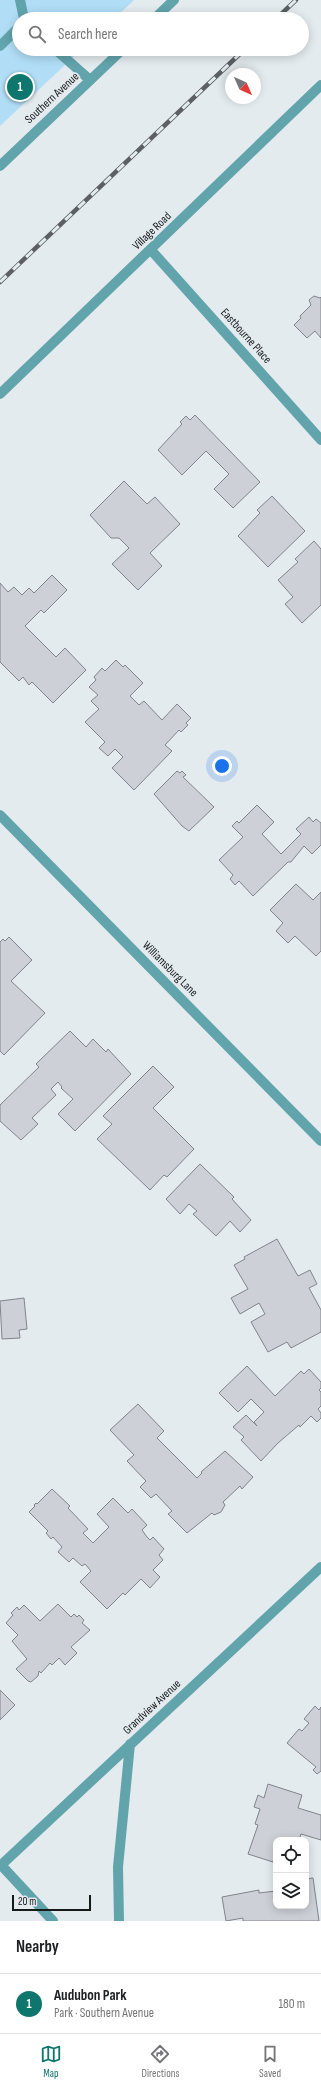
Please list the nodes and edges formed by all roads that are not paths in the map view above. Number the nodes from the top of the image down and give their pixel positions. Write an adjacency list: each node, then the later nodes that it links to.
1 (20, 0): 3 (street)
2 (174, 0): 4 (street)
3 (23, 12)
4 (161, 12)
5 (12, 35): 6 (street)
6 (0, 46)
7 (63, 56): 9 (street)
8 (116, 56): 9 (street, Southern Avenue)
9 (90, 80): 11 (street, Southern Avenue)
10 (321, 85): 12 (street, Village Road)
11 (0, 166)
12 (151, 250): 13 (street, Village Road); 14 (street, Eastbourne Place)
13 (0, 394)
14 (321, 440)
15 (0, 815): 16 (street, Williamsburg Lane)
16 (321, 1141)
17 (321, 1567): 18 (street, Grandview Avenue)
18 (130, 1744): 19 (street, Grandview Avenue); 21 (street)
19 (0, 1865): 20 (street)
20 (53, 1921)
21 (119, 1921)

